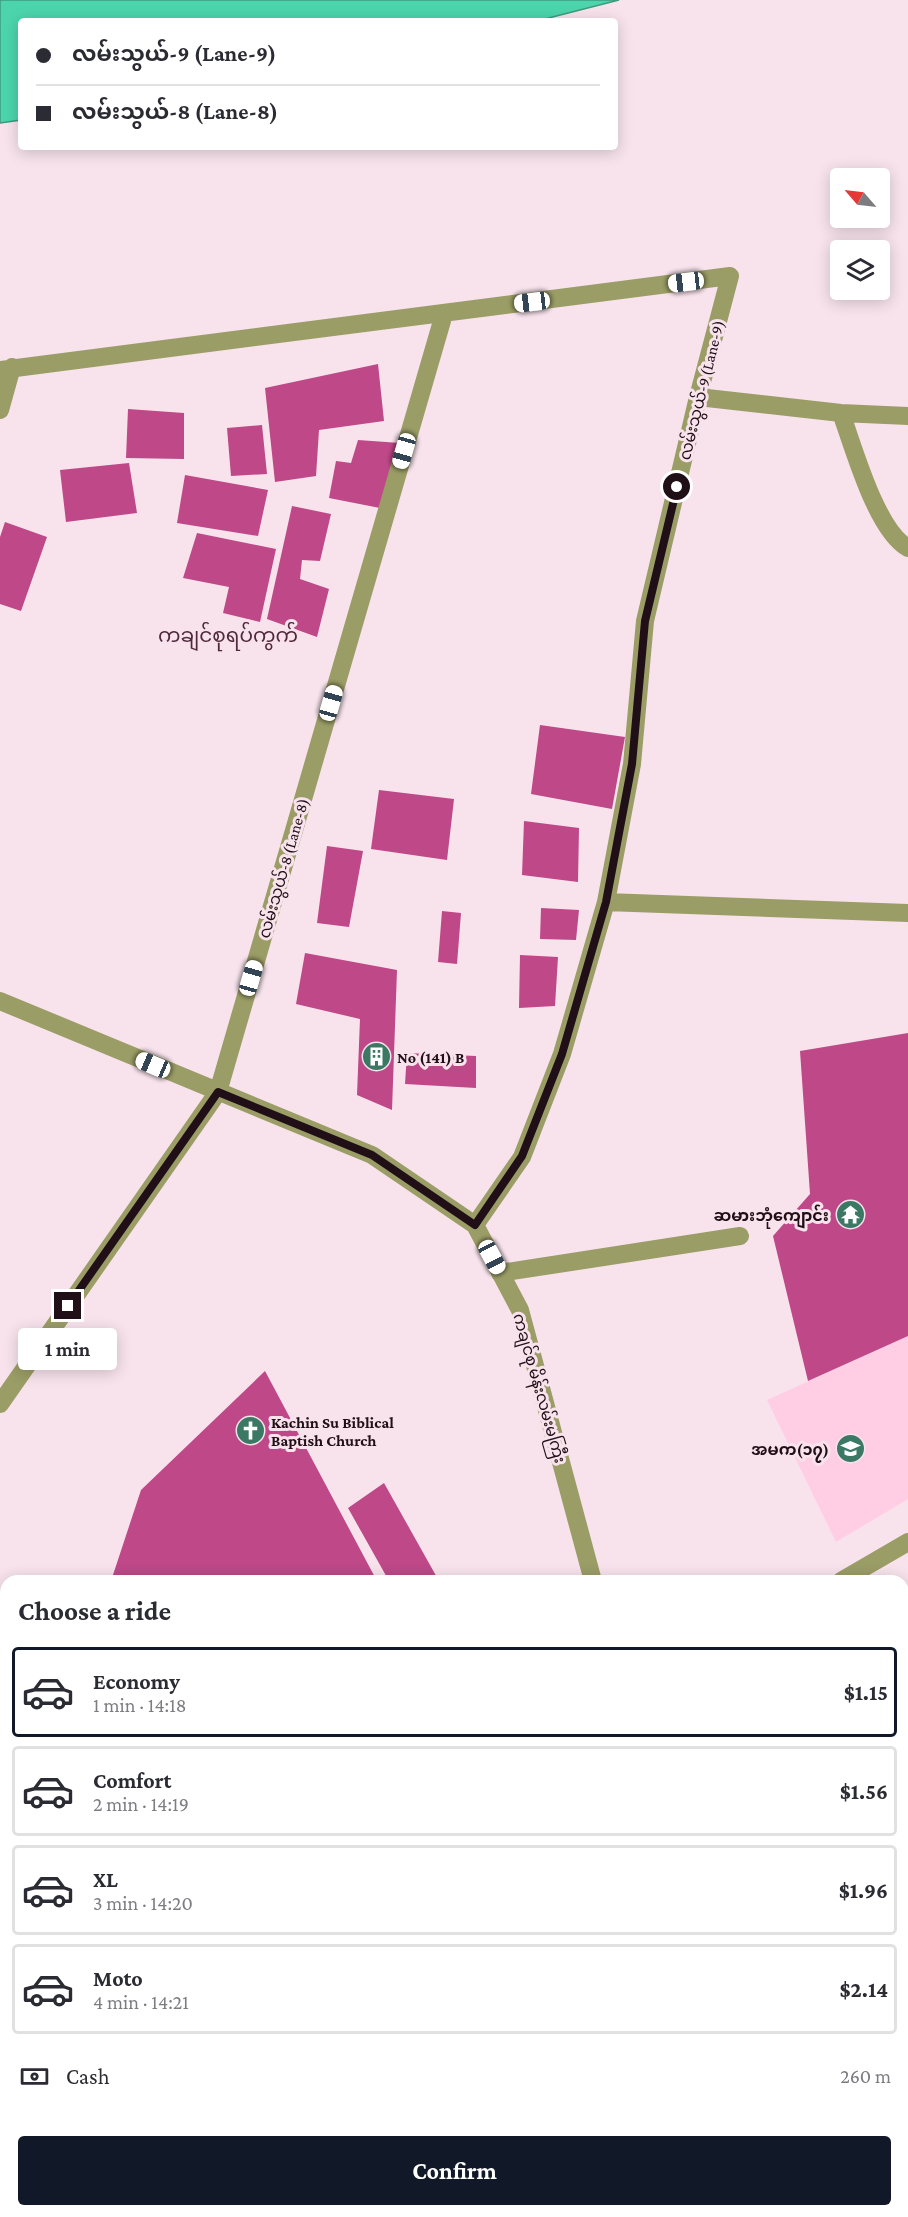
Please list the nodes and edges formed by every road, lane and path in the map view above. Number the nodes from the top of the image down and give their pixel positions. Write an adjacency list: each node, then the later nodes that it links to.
1 (444, 314): 2 (street); 3 (street, လမ်းသွယ်-9 (Lane-9)); 11 (street, လမ်းသွယ်-8 (Lane-8))
2 (6, 368): 4 (street)
3 (698, 397): 5 (street); 8 (street, လမ်းသွယ်-9 (Lane-9))
4 (0, 410)
5 (842, 413): 6 (street); 7 (street)
6 (908, 416)
7 (908, 548)
8 (606, 902): 9 (street); 12 (street, လမ်းသွယ်-9 (Lane-9))
9 (908, 913)
10 (0, 1000): 11 (street, ကချင်စု မိန်းလမ်းမကြီး)
11 (218, 1092): 12 (street, ကချင်စု မိန်းလမ်းမကြီး); 15 (street, လမ်းသွယ်-8 (Lane-8))
12 (475, 1225): 14 (street, ကချင်စု မိန်းလမ်းမကြီး)
13 (740, 1236): 14 (street)
14 (500, 1273): 17 (street, ကချင်စု မိန်းလမ်းမကြီး)
15 (0, 1404)
16 (908, 1542): 18 (street)
17 (591, 1575)
18 (854, 1575)

